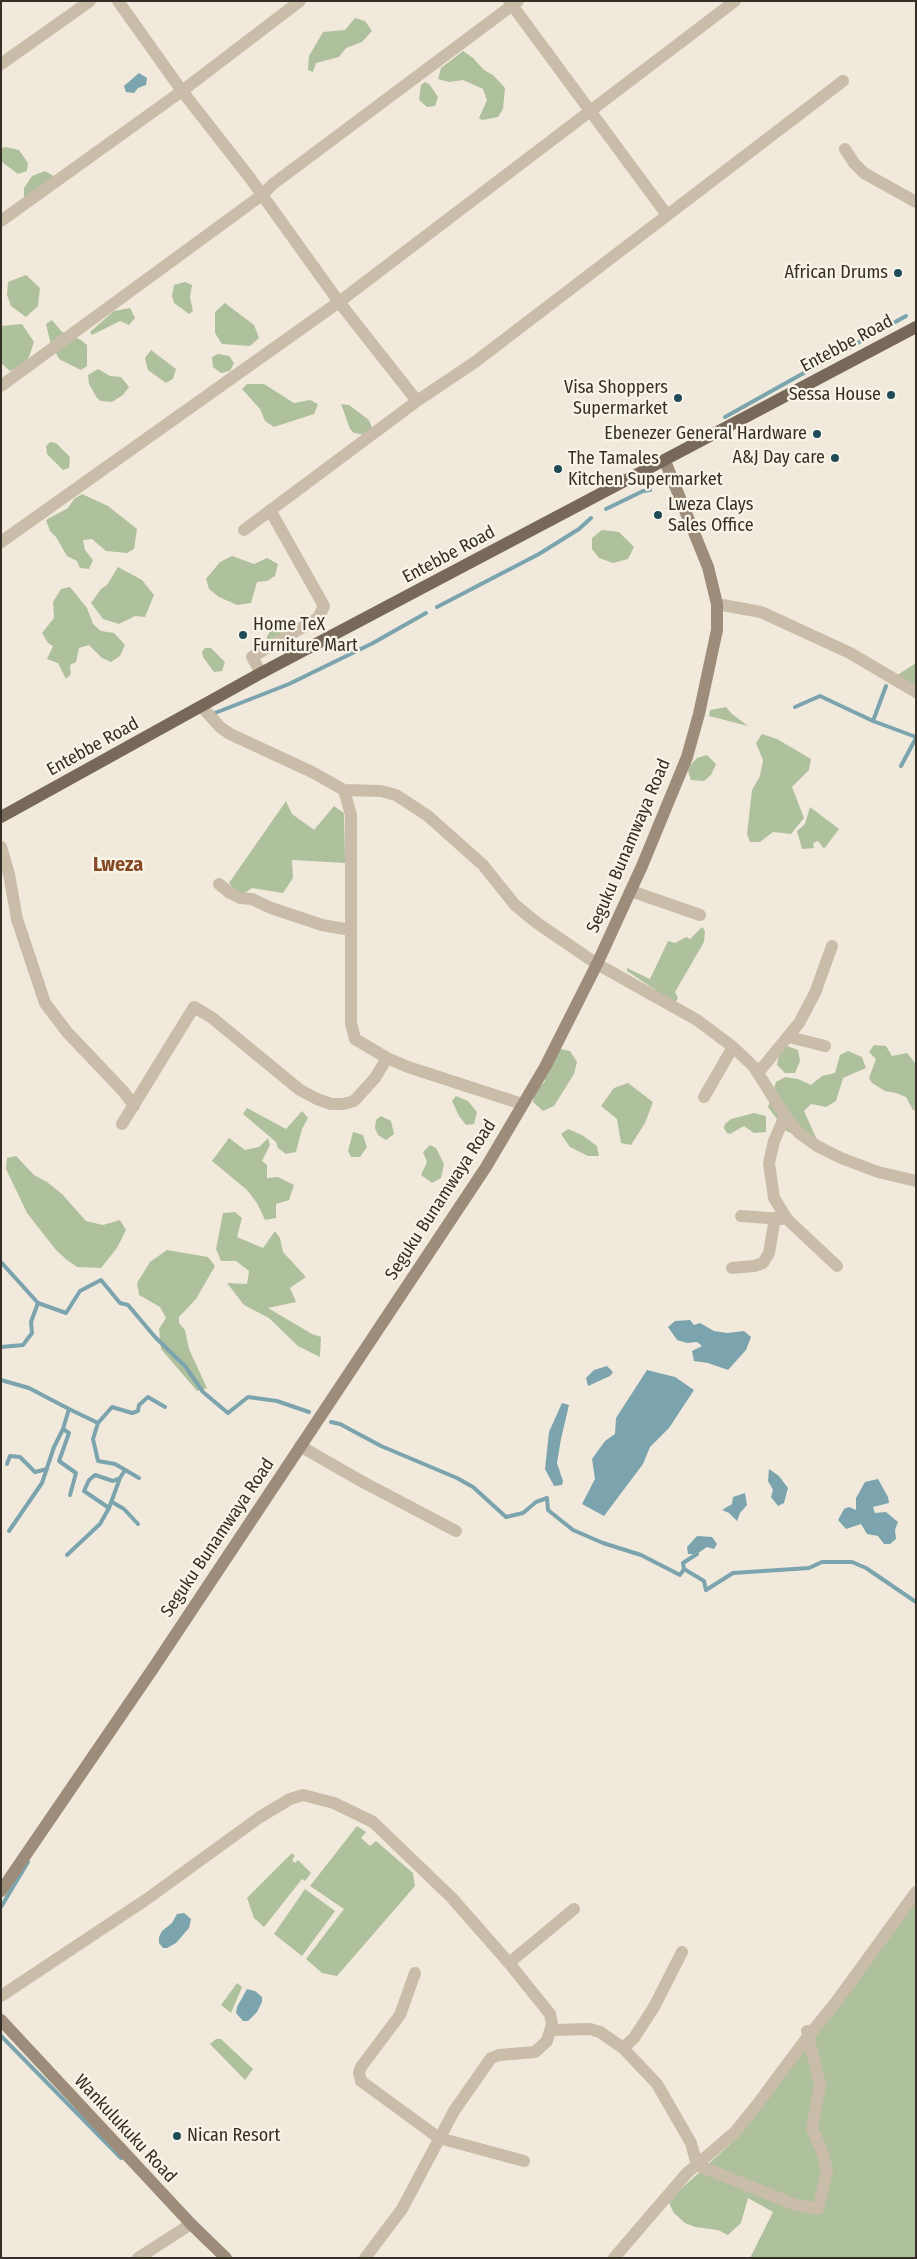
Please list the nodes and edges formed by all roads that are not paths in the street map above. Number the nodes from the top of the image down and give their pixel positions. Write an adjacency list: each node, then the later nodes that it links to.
1 (90, 1): 6 (street)
2 (118, 1): 8 (street)
3 (300, 1): 8 (street)
4 (735, 1): 9 (street)
5 (513, 3): 9 (street); 11 (street)
6 (1, 64)
7 (842, 81): 13 (street)
8 (182, 91): 11 (street); 14 (street)
9 (589, 111): 13 (street); 15 (street)
10 (845, 149): 12 (street)
11 (262, 195): 15 (street); 17 (street)
12 (916, 202)
13 (667, 215): 18 (street)
14 (1, 221)
15 (339, 302): 18 (street); 22 (street)
16 (916, 328): 19 (main road, Entebbe Road)
17 (1, 386)
18 (417, 401): 20 (street)
19 (665, 461): 23 (main road, Seguku Bunamwaya Road); 24 (main road, Entebbe Road)
20 (270, 510): 21 (street); 24 (street)
21 (244, 530)
22 (1, 542)
23 (718, 604): 25 (street); 31 (main road, Seguku Bunamwaya Road)
24 (261, 673): 26 (main road, Entebbe Road)
25 (916, 692)
26 (202, 707): 27 (street); 28 (main road, Entebbe Road)
27 (344, 790): 33 (street); 35 (street)
28 (1, 817)
29 (1, 847): 43 (street)
30 (219, 884): 33 (street)
31 (631, 891): 32 (street); 35 (main road, Seguku Bunamwaya Road)
32 (700, 914)
33 (351, 930): 39 (street)
34 (832, 946): 36 (street)
35 (597, 964): 38 (street); 42 (main road, Seguku Bunamwaya Road)
36 (789, 1037): 37 (street); 40 (street)
37 (825, 1046)
38 (733, 1047): 40 (street); 41 (street)
39 (387, 1058): 42 (street); 43 (street)
40 (758, 1073): 44 (street)
41 (704, 1097)
42 (522, 1104): 51 (main road, Seguku Bunamwaya Road)
43 (134, 1106): 45 (street)
44 (785, 1116): 46 (street); 48 (street)
45 (122, 1124)
46 (916, 1181)
47 (741, 1216): 48 (street)
48 (781, 1219): 49 (street); 50 (street)
49 (837, 1266)
50 (732, 1268)
51 (300, 1446): 52 (street); 53 (main road, Seguku Bunamwaya Road)
52 (456, 1531)
53 (1, 1891)
54 (916, 1892): 62 (street)
55 (574, 1909): 57 (street)
56 (682, 1952): 63 (street)
57 (509, 1963): 59 (street); 61 (street)
58 (415, 1973): 64 (street)
59 (1, 1996)
60 (1, 2020): 67 (main road, Wankulukuku Road)
61 (552, 2030): 63 (street); 64 (street)
62 (807, 2031): 66 (street); 66 (street)
63 (623, 2048): 66 (street)
64 (439, 2138): 65 (street); 70 (street)
65 (524, 2161)
66 (697, 2165): 71 (street)
67 (191, 2224): 68 (street); 69 (main road, Wankulukuku Road)
68 (138, 2258)
69 (226, 2258)
70 (365, 2258)
71 (614, 2258)

